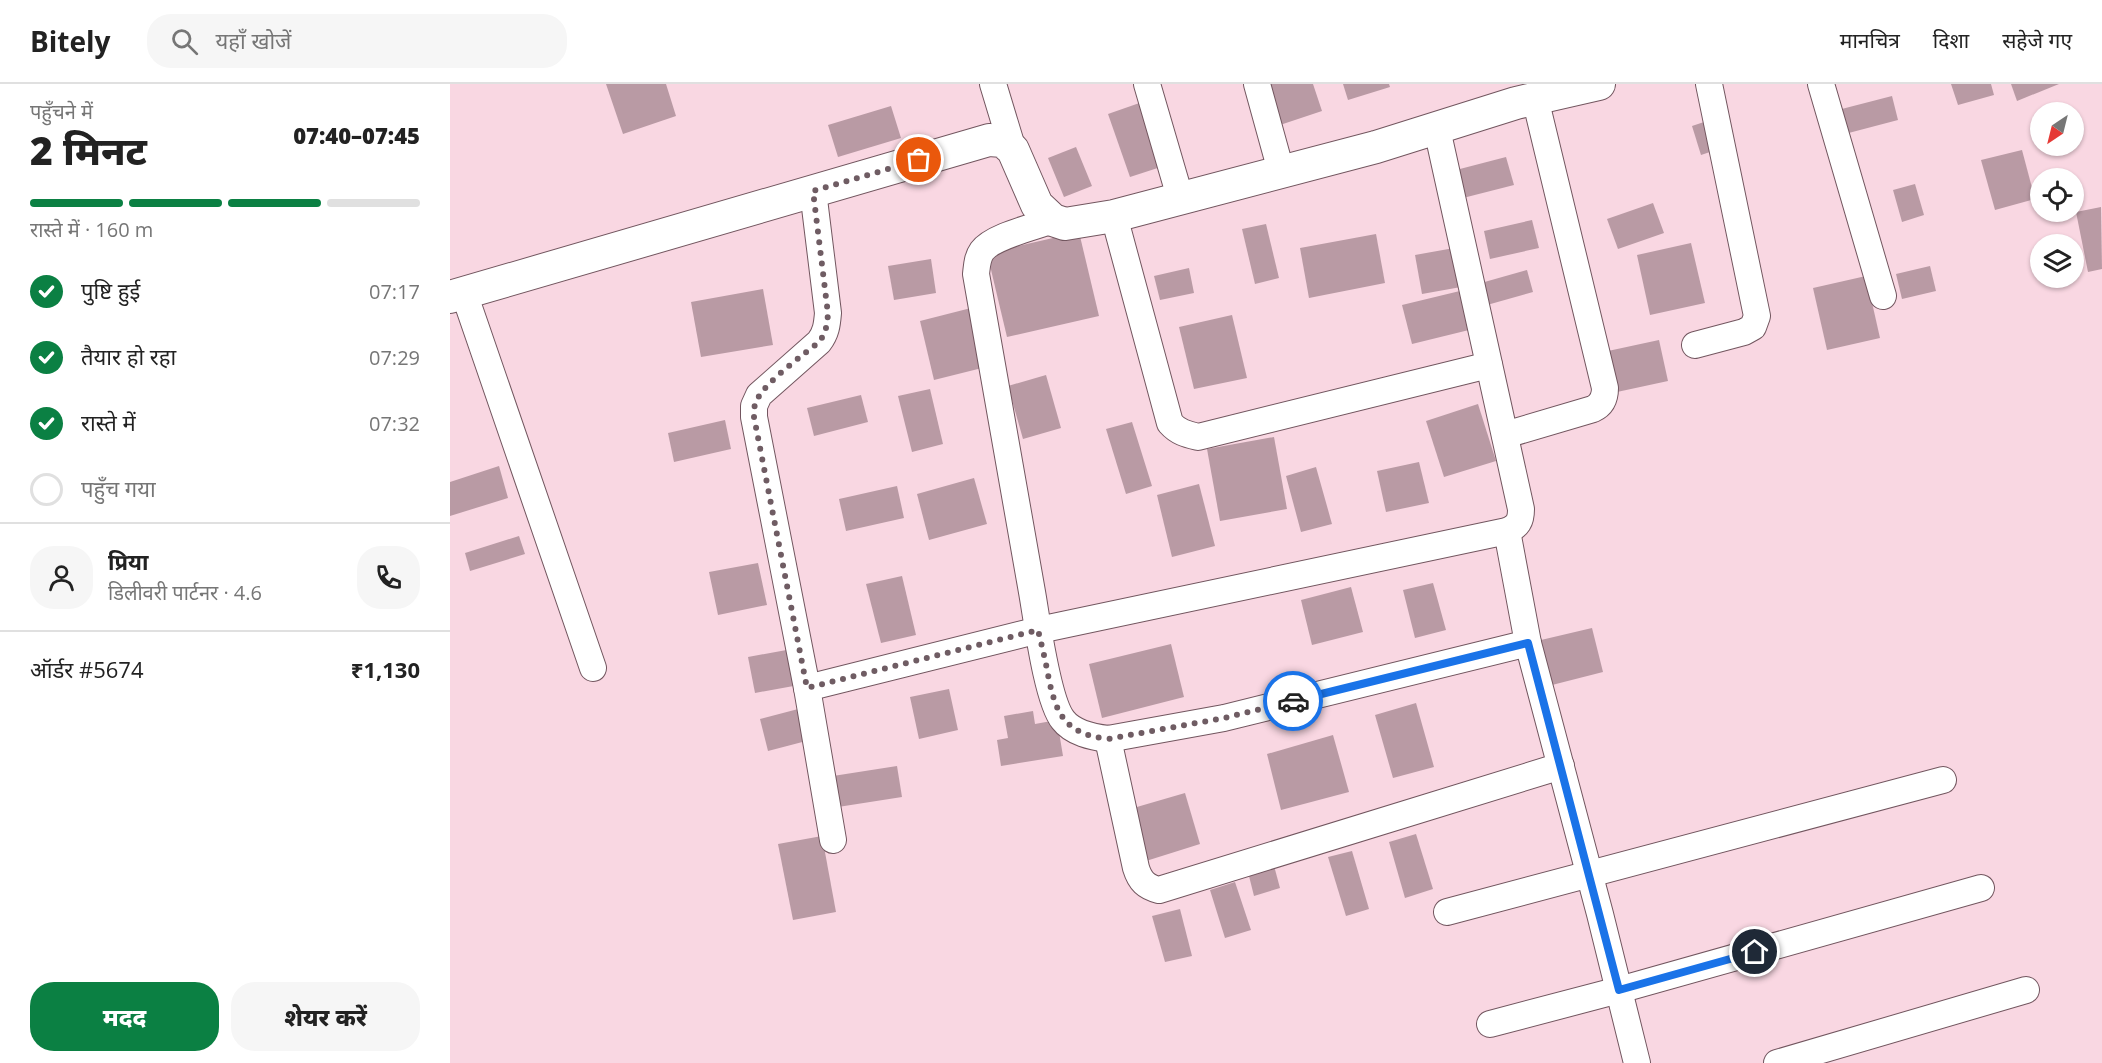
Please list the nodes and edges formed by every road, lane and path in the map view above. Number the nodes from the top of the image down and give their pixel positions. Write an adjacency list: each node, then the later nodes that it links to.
1 (993, 84): 9 (street)
2 (1147, 84): 12 (street)
3 (1257, 84): 10 (street)
4 (1599, 84): 7 (street)
5 (1709, 84): 17 (street)
6 (1821, 84): 16 (street)
7 (1535, 98): 8 (street); 19 (street)
8 (1437, 129): 10 (street); 18 (street)
9 (1013, 150): 11 (street); 14 (street)
10 (1281, 171): 12 (street)
11 (813, 191): 15 (street); 24 (street)
12 (1180, 197): 13 (street)
13 (1114, 216): 14 (street); 18 (street)
14 (1053, 220): 21 (street)
15 (457, 295): 23 (street)
16 (1883, 296)
17 (1695, 345)
18 (1489, 365): 19 (street)
19 (1505, 435): 20 (street)
20 (1508, 531): 21 (street); 22 (street)
21 (1038, 630): 24 (street); 25 (street)
22 (1528, 643): 25 (street); 26 (street)
23 (593, 669)
24 (807, 688): 28 (street)
25 (1108, 739): 26 (street)
26 (1561, 766): 29 (street)
27 (1943, 780): 29 (street)
28 (833, 840)
29 (1590, 874): 31 (street); 32 (street)
30 (1981, 888): 32 (street)
31 (1447, 912)
32 (1619, 990): 34 (street); 35 (street)
33 (2025, 990): 36 (street)
34 (1490, 1024)
35 (1637, 1063)
36 (1777, 1063)

